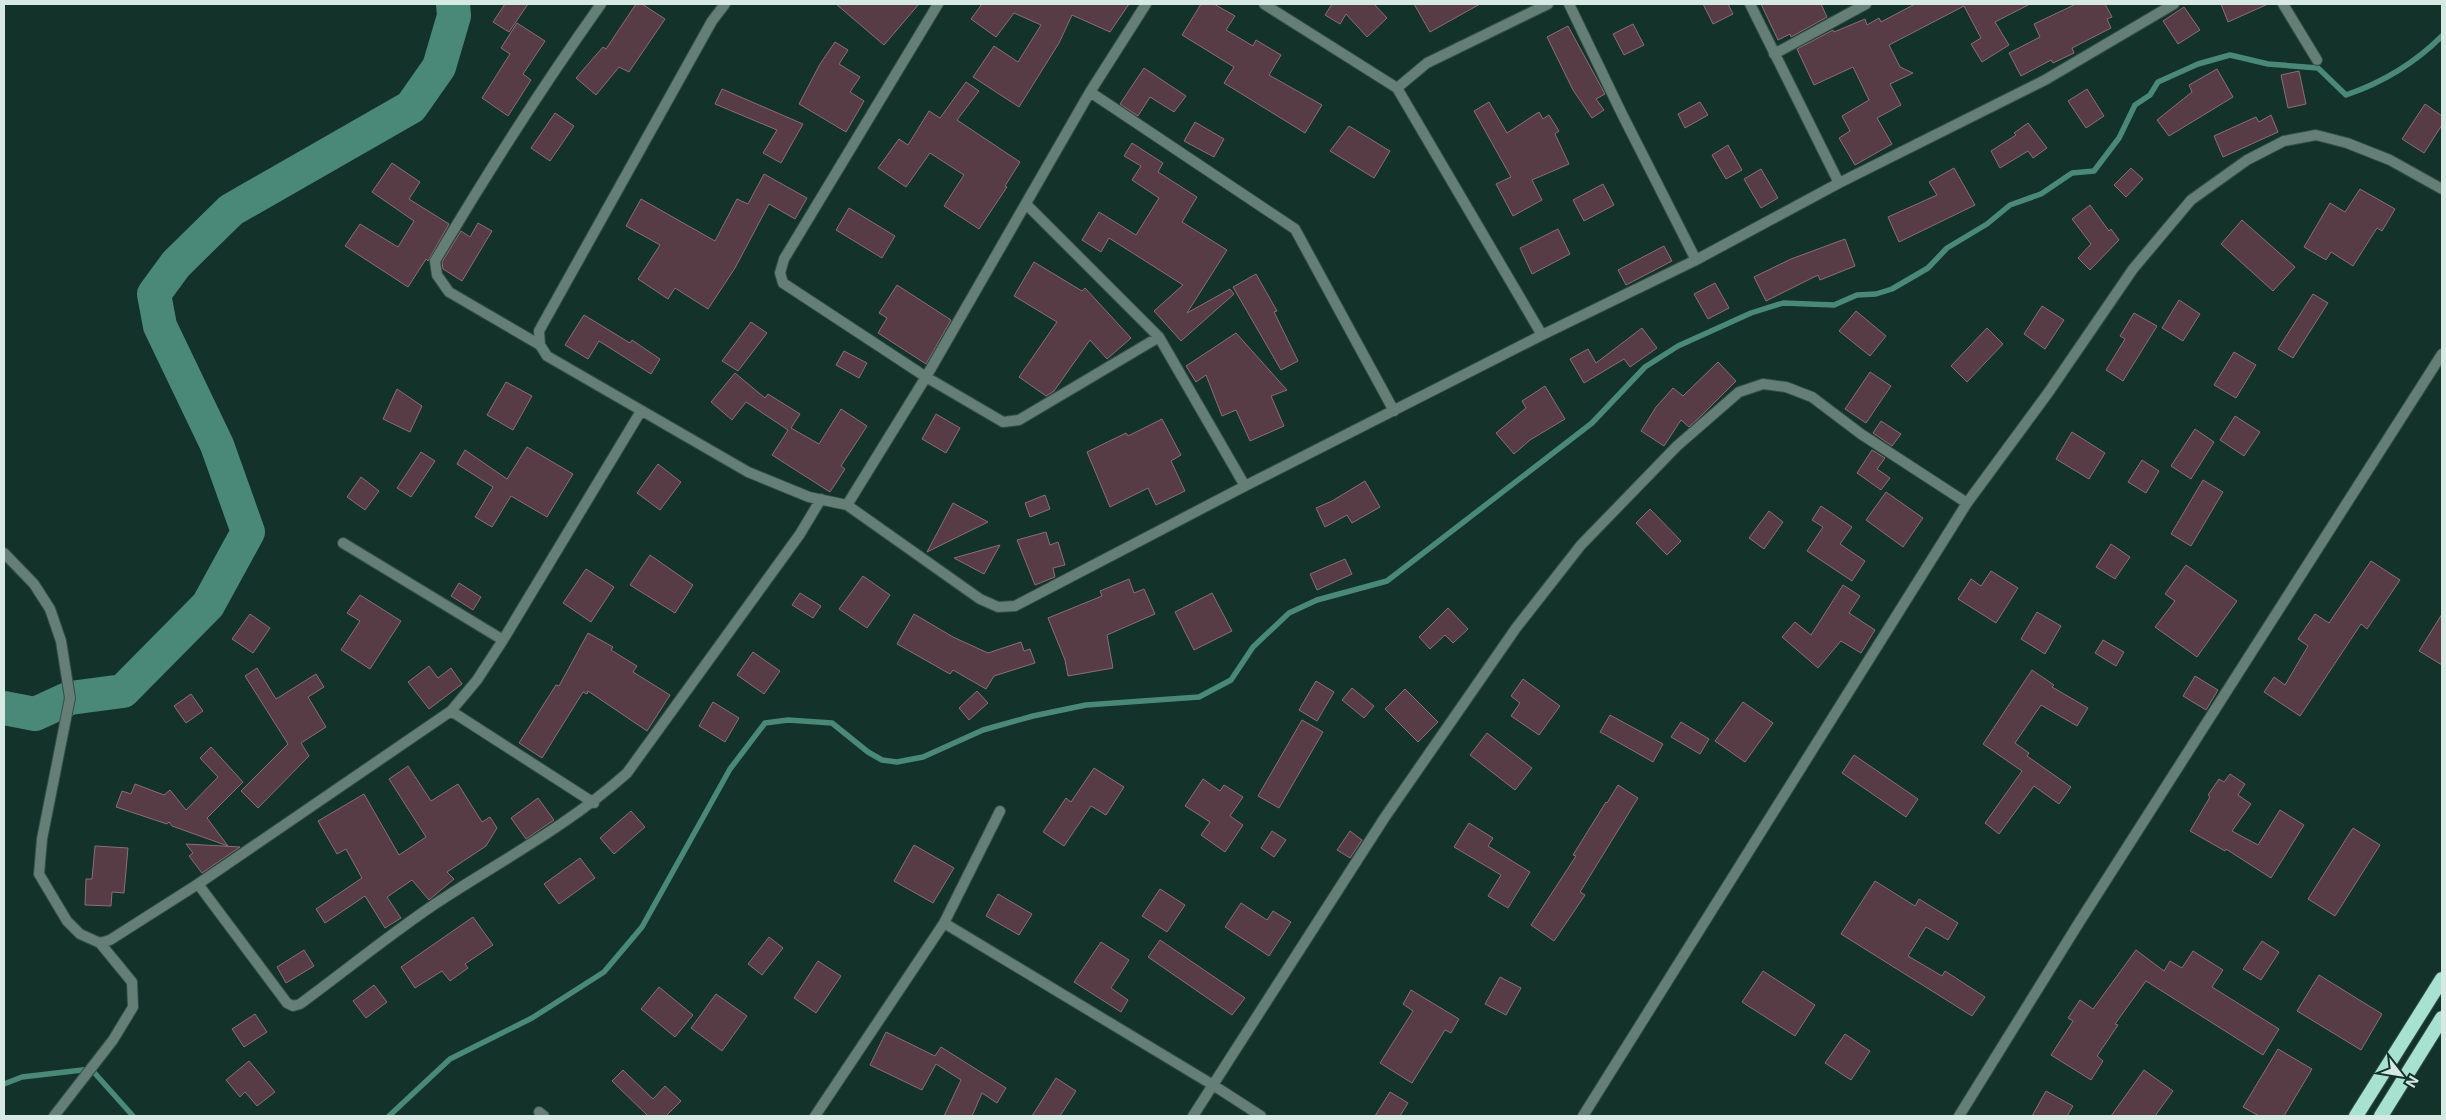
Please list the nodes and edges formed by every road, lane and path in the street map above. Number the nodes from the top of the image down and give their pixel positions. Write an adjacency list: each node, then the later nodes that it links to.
1 (601, 4): 22 (street)
2 (725, 4): 22 (street)
3 (938, 4): 24 (street)
4 (1146, 4): 15 (street)
5 (1264, 4): 14 (street)
6 (1548, 4): 14 (street)
7 (1569, 4): 19 (street)
8 (1750, 4): 12 (street)
9 (1866, 4): 12 (street)
10 (2174, 4): 16 (street)
11 (2283, 4): 13 (street)
12 (1774, 54): 16 (street)
13 (2317, 60)
14 (1397, 88): 20 (street)
15 (1090, 92): 18 (street); 26 (street)
16 (1839, 183): 19 (street)
17 (2442, 189): 29 (street)
18 (1026, 204): 21 (street); 24 (street)
19 (1696, 260): 20 (street)
20 (1542, 335): 26 (street)
21 (1159, 337): 24 (street); 27 (street)
22 (540, 346): 25 (street)
23 (2442, 354): 48 (street)
24 (926, 377): 30 (street)
25 (641, 411): 28 (street); 33 (street)
26 (1394, 411): 27 (street)
27 (1244, 486): 30 (street)
28 (821, 499): 30 (street); 35 (street)
29 (1967, 503): 42 (street); 47 (street)
30 (847, 505)
31 (344, 543): 33 (street)
32 (4, 553): 39 (street)
33 (503, 640): 34 (street)
34 (451, 711): 35 (street); 37 (street)
35 (594, 803): 37 (street)
36 (1000, 811): 38 (street)
37 (198, 884): 39 (street)
38 (944, 923): 42 (street); 44 (street)
39 (100, 943): 43 (street)
40 (2442, 979): 49 (highway)
41 (2442, 1018): 50 (highway)
42 (1213, 1085): 45 (street); 46 (street)
43 (54, 1116)
44 (815, 1116)
45 (1193, 1116)
46 (1261, 1116)
47 (1583, 1116)
48 (1959, 1116)
49 (2356, 1116)
50 (2380, 1116)

